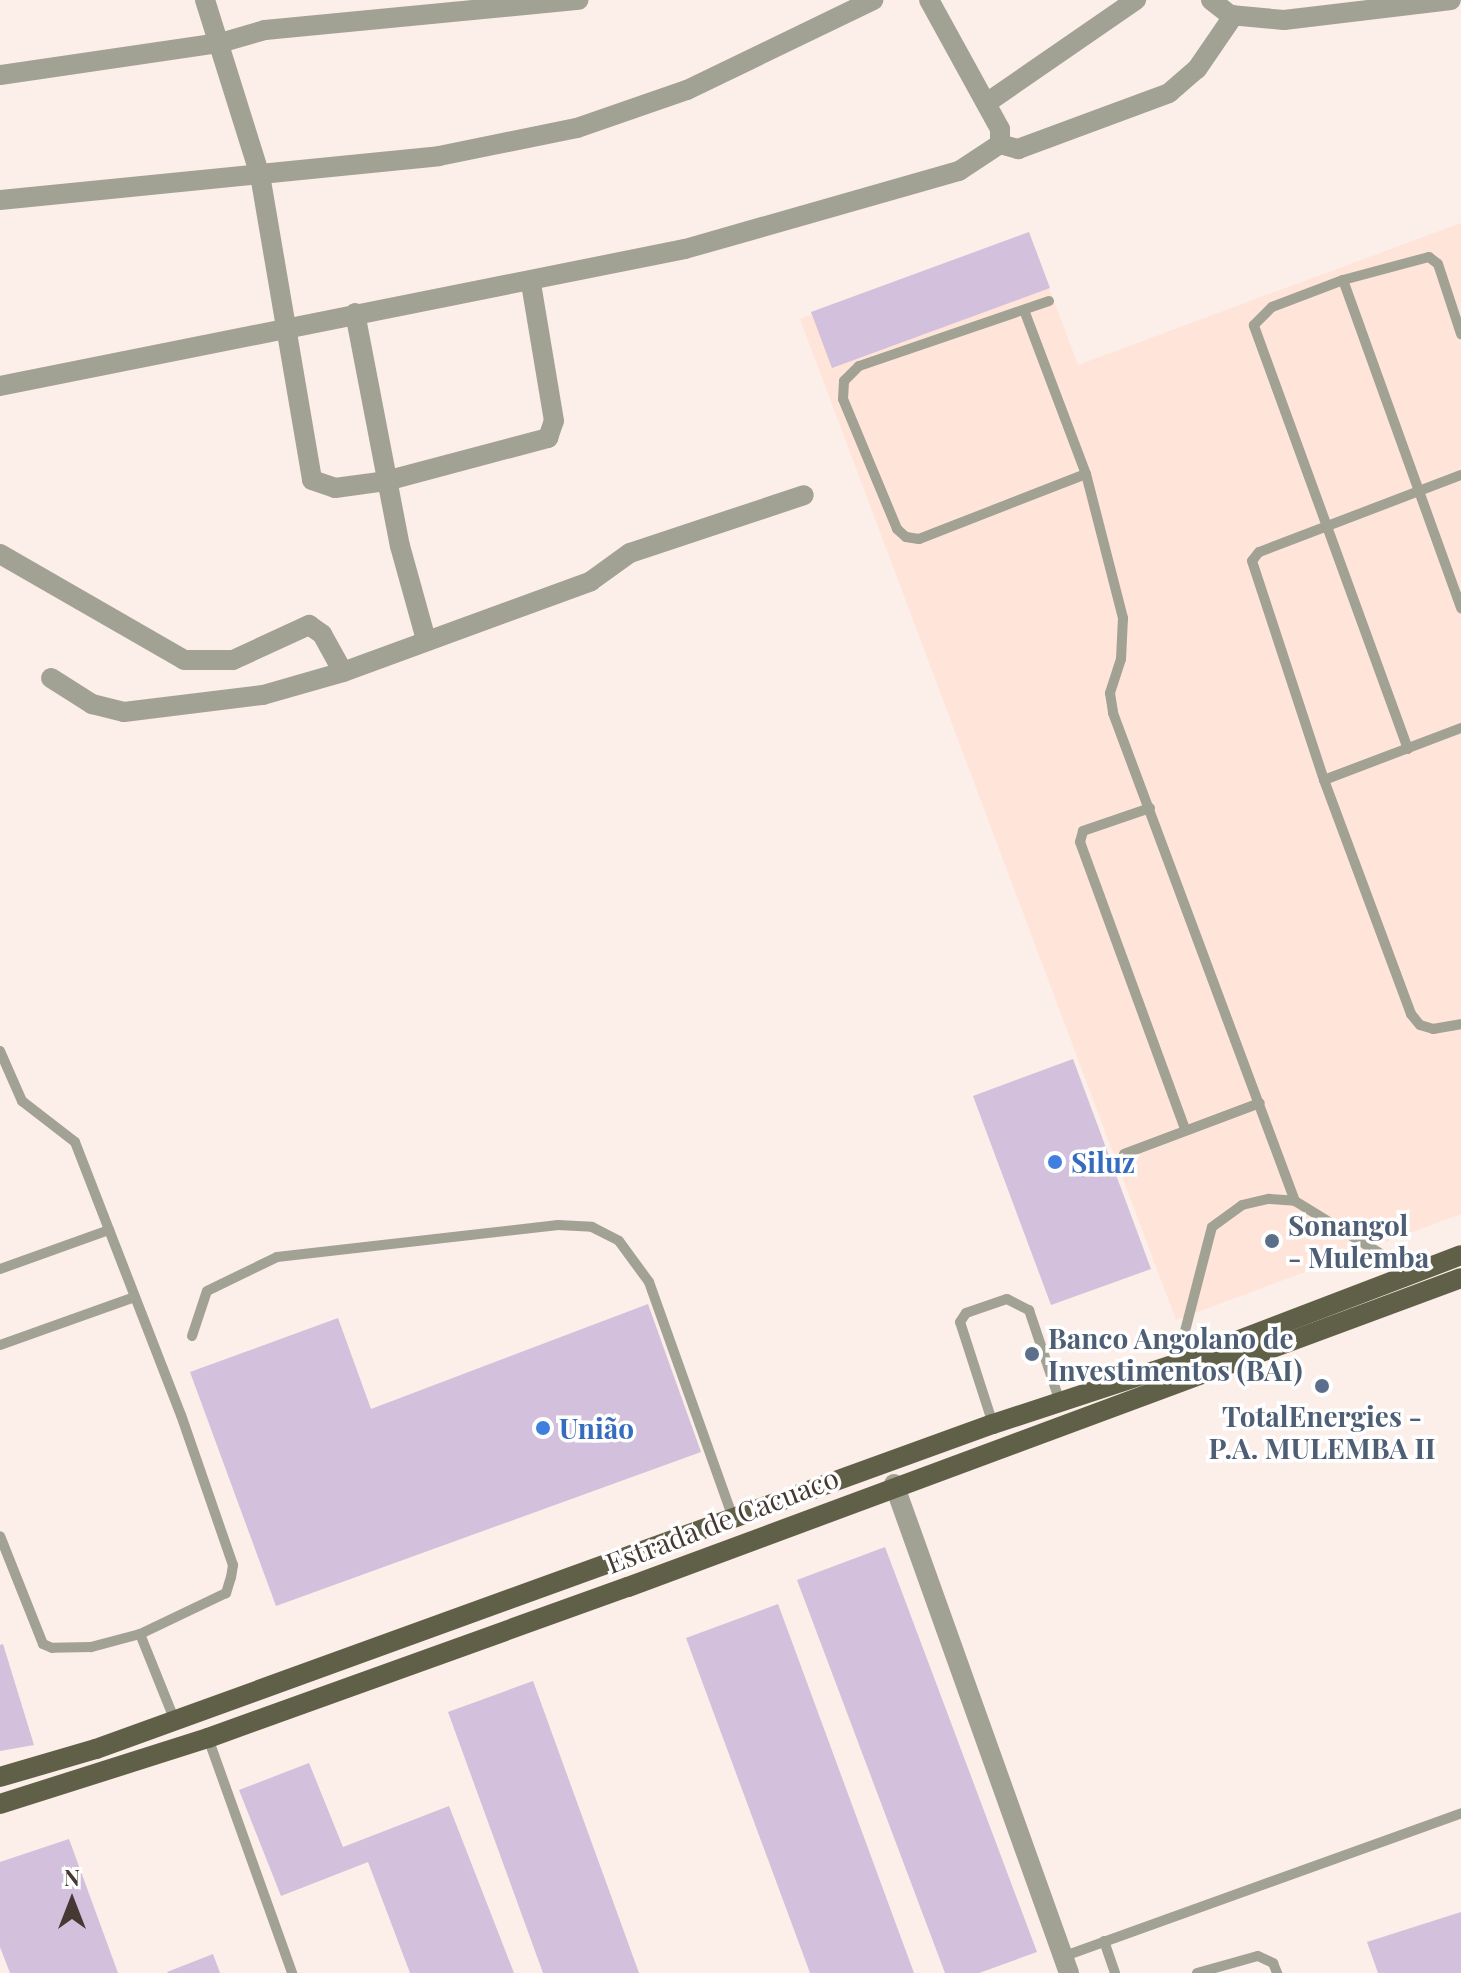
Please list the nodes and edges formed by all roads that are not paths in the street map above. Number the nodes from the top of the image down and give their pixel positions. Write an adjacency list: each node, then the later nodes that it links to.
1 (205, 0): 10 (street)
2 (579, 0): 8 (street)
3 (873, 0): 14 (street)
4 (929, 0): 12 (street)
5 (1136, 0): 12 (street)
6 (1211, 0): 9 (street)
7 (1451, 0): 9 (street)
8 (496, 6): 10 (street)
9 (1234, 10): 13 (street)
10 (220, 43): 11 (street); 14 (street)
11 (0, 75)
12 (988, 102): 13 (street)
13 (1000, 144): 17 (street)
14 (260, 175): 15 (street); 21 (street)
15 (0, 200)
16 (1343, 280): 22 (lane); 27 (lane); 29 (lane)
17 (531, 283): 20 (street); 26 (street)
18 (1049, 301): 19 (lane)
19 (1024, 310): 24 (lane); 24 (lane)
20 (355, 313): 21 (street); 26 (street)
21 (287, 329): 23 (street); 26 (street)
22 (1461, 334)
23 (0, 386)
24 (1086, 474): 38 (lane)
25 (1461, 475): 27 (lane)
26 (386, 481): 32 (street)
27 (1420, 492): 29 (lane); 31 (lane)
28 (804, 495): 32 (street)
29 (1326, 527): 36 (lane); 37 (lane)
30 (0, 554): 33 (street)
31 (1461, 608)
32 (426, 640): 33 (street)
33 (343, 672): 34 (street)
34 (51, 678)
35 (1461, 728): 36 (lane)
36 (1408, 749): 37 (lane)
37 (1324, 780): 39 (lane)
38 (1150, 808): 41 (lane); 42 (lane)
39 (1461, 1024)
40 (0, 1051): 45 (lane)
41 (1260, 1103): 42 (lane); 44 (lane)
42 (1185, 1129): 43 (lane)
43 (1124, 1154)
44 (1295, 1201): 48 (lane); 53 (lane)
45 (109, 1230): 47 (lane); 50 (lane)
46 (1461, 1255): 48 (main road, Estrada de Cacuaco)
47 (0, 1269)
48 (1412, 1273): 53 (main road, Estrada de Cacuaco)
49 (1461, 1278): 56 (main road, Estrada de Cacuaco)
50 (135, 1297): 52 (lane); 59 (lane)
51 (192, 1336): 57 (lane)
52 (0, 1345)
53 (1176, 1364): 54 (main road, Estrada de Cacuaco)
54 (1060, 1402): 55 (main road, Estrada de Cacuaco); 55 (lane)
55 (993, 1424): 57 (main road, Estrada de Cacuaco)
56 (894, 1484): 61 (main road, Estrada de Cacuaco); 66 (street)
57 (734, 1522): 60 (main road, Estrada de Cacuaco)
58 (0, 1536): 59 (lane)
59 (140, 1634): 60 (lane)
60 (175, 1721): 62 (main road, Estrada de Cacuaco)
61 (208, 1738): 63 (main road, Estrada de Cacuaco); 67 (lane)
62 (0, 1777)
63 (0, 1804)
64 (1461, 1813): 65 (lane)
65 (1104, 1941): 66 (lane); 68 (lane)
66 (1066, 1965)
67 (292, 1973)
68 (1115, 1973)
69 (1197, 1973): 70 (lane)
70 (1277, 1973)

